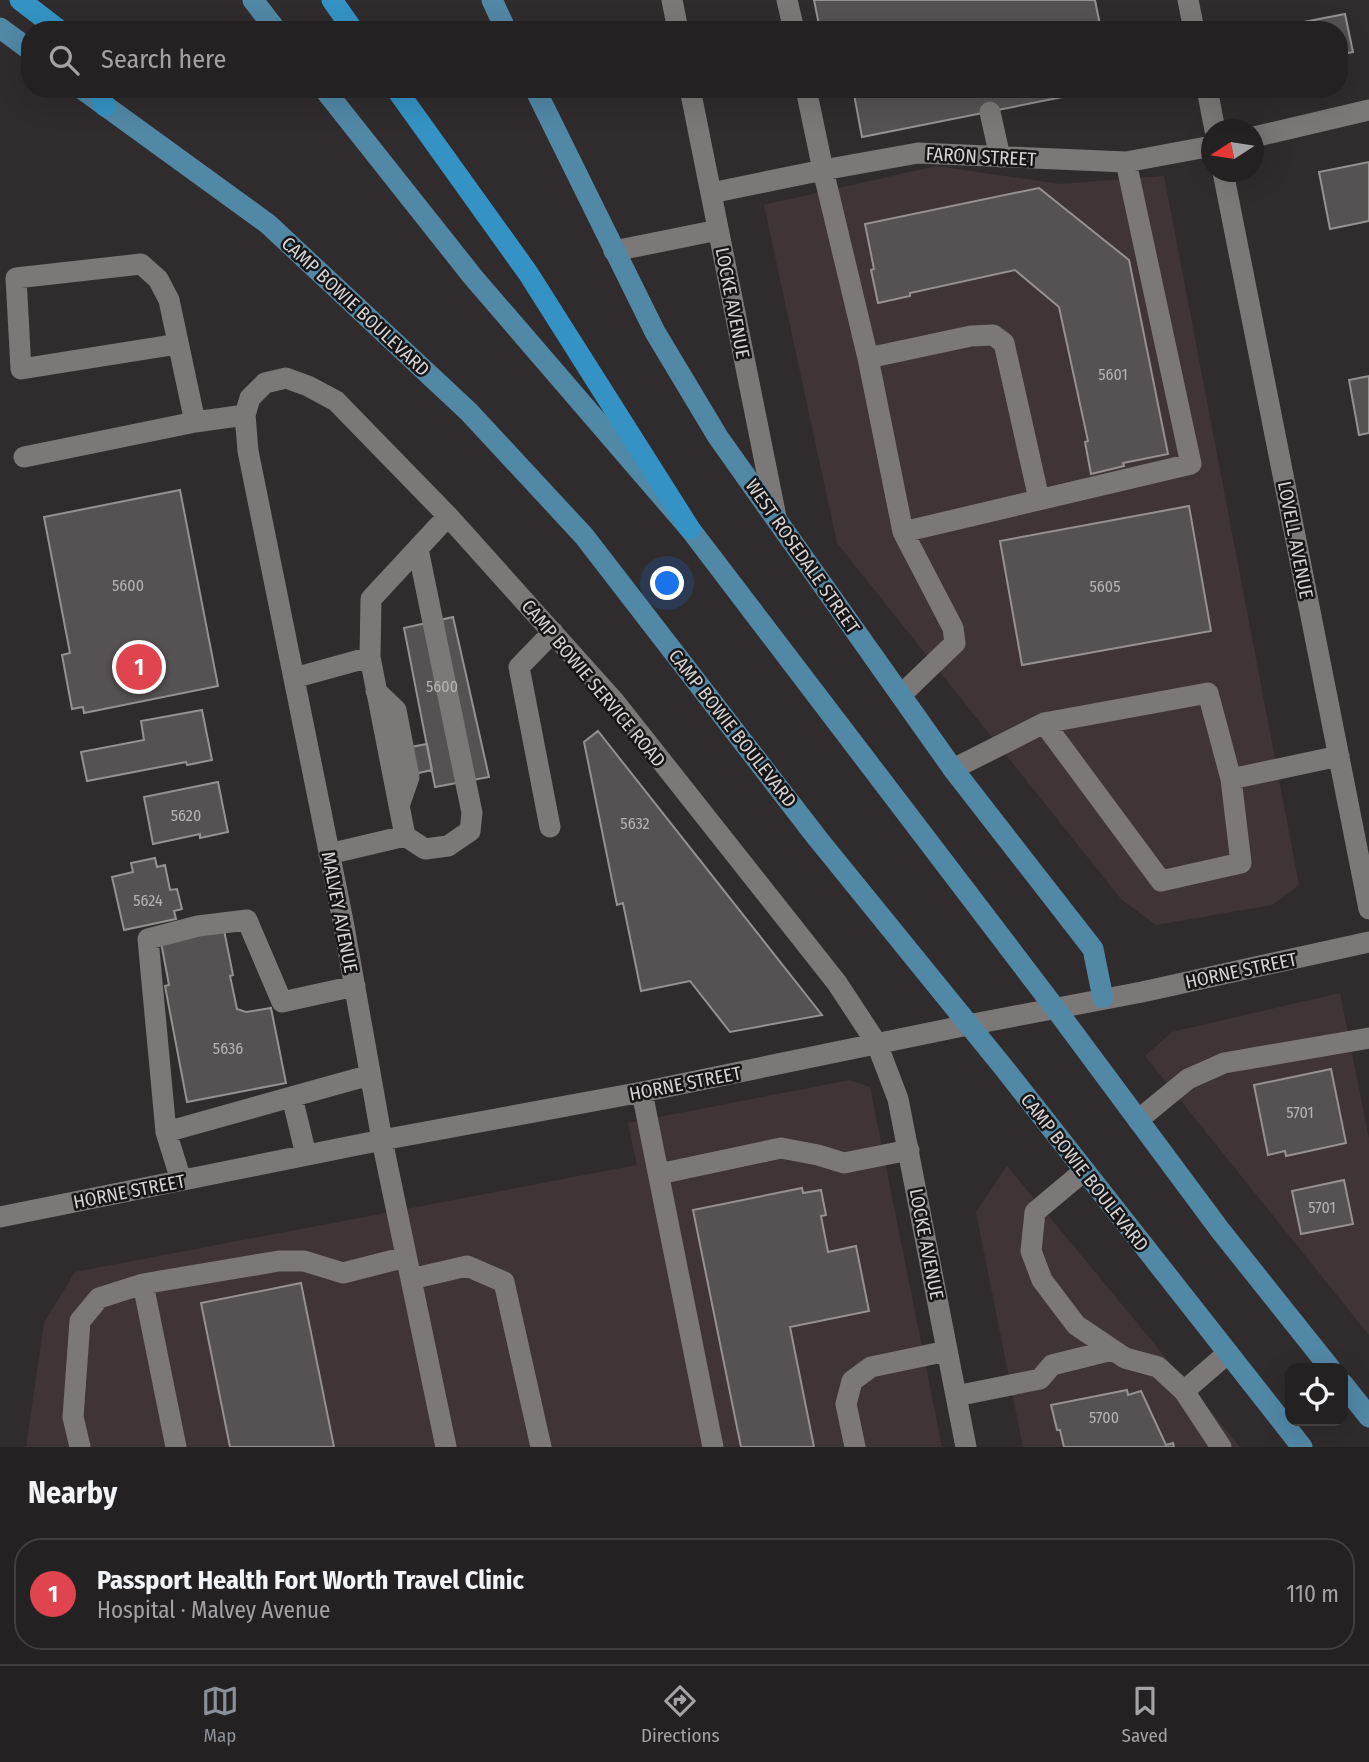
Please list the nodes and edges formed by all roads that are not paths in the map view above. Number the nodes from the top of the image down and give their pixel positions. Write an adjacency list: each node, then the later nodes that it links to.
1 (20, 0): 8 (highway)
2 (253, 0): 9 (main road)
3 (332, 0): 10 (highway)
4 (492, 0): 11 (main road)
5 (672, 0): 12 (street)
6 (787, 0): 13 (street)
7 (1188, 0): 14 (street)
8 (47, 21)
9 (269, 21)
10 (347, 21)
11 (502, 21)
12 (676, 21)
13 (792, 21)
14 (1192, 21)
15 (0, 28): 16 (main road)
16 (21, 43)
17 (101, 98): 63 (main road, CAMP BOWIE BOULEVARD)
18 (331, 98): 44 (main road)
19 (402, 98): 44 (highway)
20 (539, 98): 35 (main road, WEST ROSEDALE STREET)
21 (692, 98): 33 (street, LOCKE AVENUE)
22 (808, 98): 31 (street)
23 (1208, 98): 26 (street)
24 (1369, 110): 27 (street)
25 (990, 112): 29 (street)
26 (1213, 119)
27 (1264, 135)
28 (1201, 148): 30 (street, FARON STREET)
29 (1000, 157): 30 (street, FARON STREET); 31 (street, FARON STREET)
30 (1126, 162): 41 (street)
31 (823, 170): 33 (street, FARON STREET); 37 (street)
32 (1225, 182): 52 (street, LOVELL AVENUE)
33 (711, 193): 34 (street, LOCKE AVENUE)
34 (718, 230): 35 (street); 43 (street, LOCKE AVENUE)
35 (614, 251): 43 (main road, WEST ROSEDALE STREET)
36 (178, 344): 36 (street); 39 (street)
37 (868, 358): 41 (street); 45 (street)
38 (245, 415): 39 (street); 42 (street, CAMP BOWIE SERVICE ROAD); 49 (street, MALVEY AVENUE)
39 (195, 422): 40 (street)
40 (24, 457)
41 (1040, 499): 45 (street)
42 (448, 516): 46 (street); 47 (street, CAMP BOWIE SERVICE ROAD)
43 (776, 517): 50 (main road, WEST ROSEDALE STREET)
44 (690, 529): 62 (main road)
45 (902, 532): 50 (street)
46 (418, 549): 48 (street); 56 (street)
47 (553, 632): 55 (street); 65 (street, CAMP BOWIE SERVICE ROAD)
48 (370, 657): 49 (street); 56 (street)
49 (294, 678): 57 (street, MALVEY AVENUE)
50 (901, 695): 53 (main road, WEST ROSEDALE STREET)
51 (1044, 723): 53 (street); 54 (street); 54 (street)
52 (1339, 756): 54 (street); 58 (street, LOVELL AVENUE)
53 (953, 769): 61 (main road, WEST ROSEDALE STREET)
54 (1231, 779)
55 (550, 827)
56 (405, 836): 57 (street)
57 (329, 854): 60 (street, MALVEY AVENUE)
58 (1369, 909)
59 (1369, 942): 61 (street, HORNE STREET)
60 (355, 986): 66 (street, MALVEY AVENUE); 70 (street)
61 (1103, 998): 62 (street, HORNE STREET)
62 (1055, 1008): 63 (street, HORNE STREET); 69 (main road)
63 (968, 1025): 65 (street, HORNE STREET); 74 (main road, CAMP BOWIE BOULEVARD)
64 (1369, 1038): 69 (street)
65 (877, 1044): 67 (street, HORNE STREET); 72 (street, LOCKE AVENUE)
66 (370, 1075): 68 (street); 71 (street, MALVEY AVENUE)
67 (642, 1092): 71 (street, HORNE STREET); 75 (street)
68 (292, 1097): 70 (street); 73 (street)
69 (1138, 1120): 84 (main road)
70 (166, 1132): 76 (street)
71 (382, 1140): 73 (street, HORNE STREET); 78 (street, MALVEY AVENUE)
72 (909, 1150): 75 (street); 82 (street, LOCKE AVENUE)
73 (306, 1155): 76 (street, HORNE STREET)
74 (1084, 1171): 81 (street); 83 (main road, CAMP BOWIE BOULEVARD)
75 (659, 1174): 93 (street)
76 (181, 1180): 77 (street, HORNE STREET)
77 (0, 1217)
78 (406, 1257): 79 (street, MALVEY AVENUE); 80 (street)
79 (411, 1279): 91 (street, MALVEY AVENUE); 92 (street)
80 (143, 1284): 89 (street); 90 (street)
81 (1112, 1350): 86 (street); 87 (street)
82 (947, 1351): 87 (street, LOCKE AVENUE); 94 (street)
83 (1227, 1353): 86 (street); 97 (main road, CAMP BOWIE BOULEVARD)
84 (1326, 1363)
85 (1348, 1390): 88 (main road)
86 (1184, 1391): 96 (street)
87 (956, 1396): 95 (street, LOCKE AVENUE)
88 (1369, 1417)
89 (80, 1447)
90 (176, 1447)
91 (446, 1447)
92 (541, 1447)
93 (713, 1447)
94 (855, 1447)
95 (966, 1447)
96 (1221, 1447)
97 (1302, 1447)

